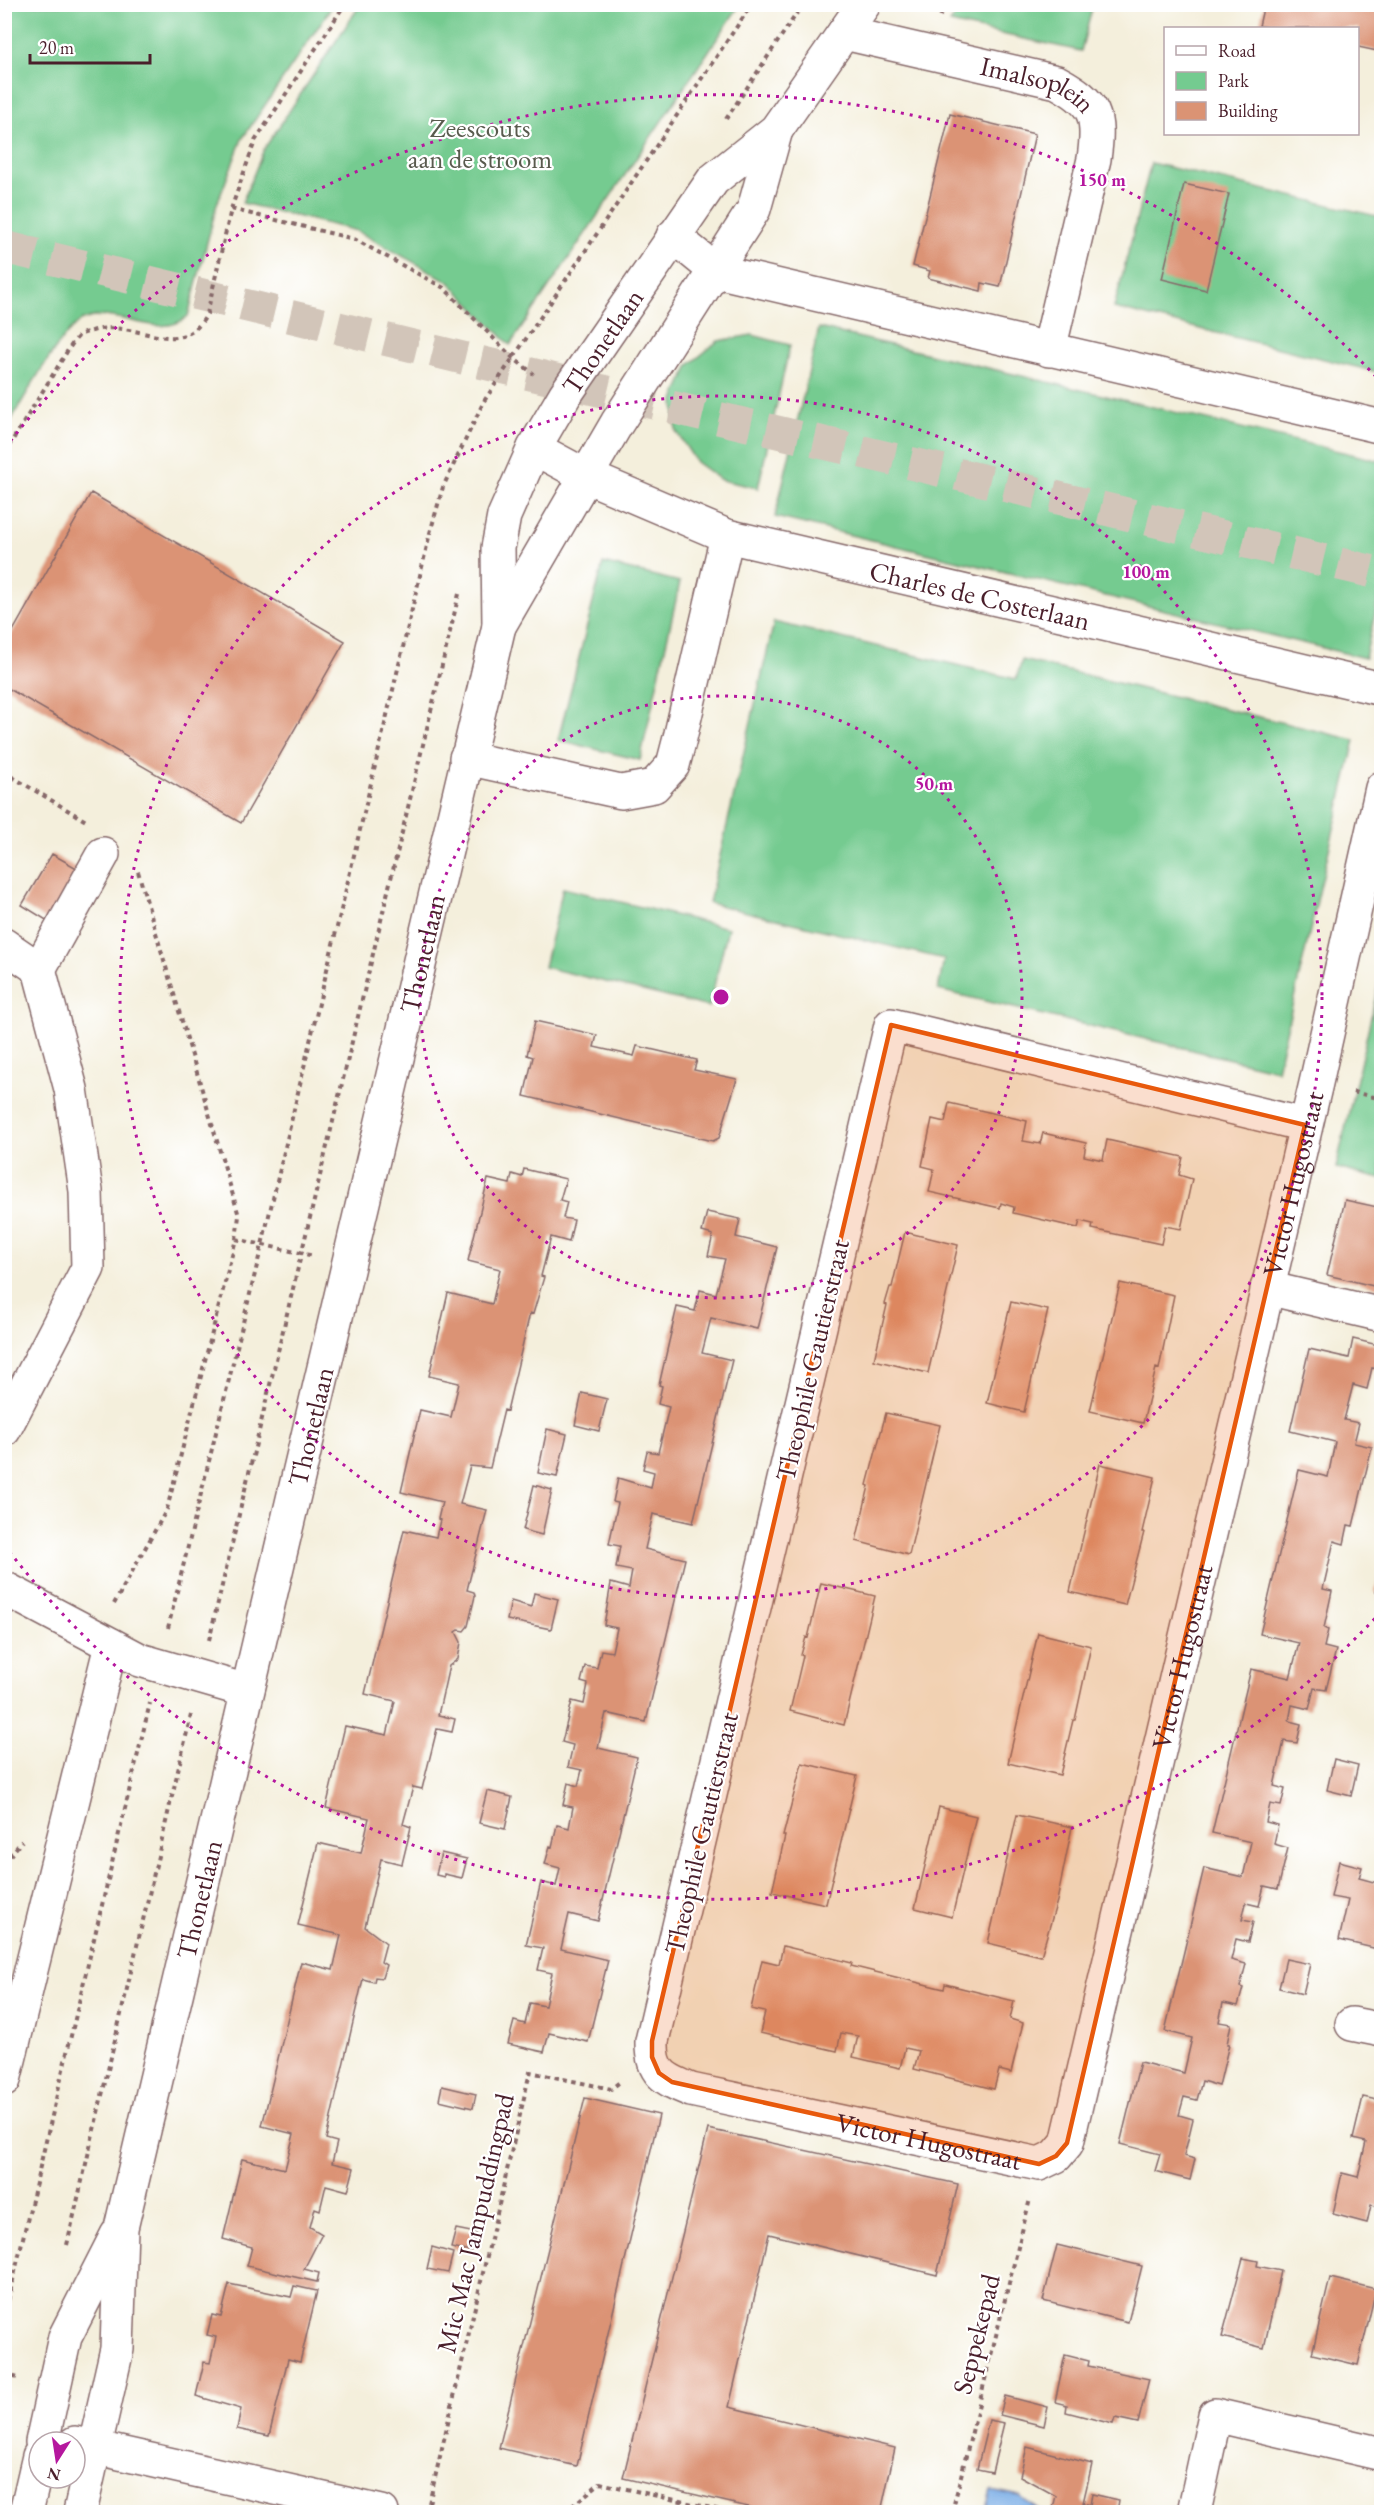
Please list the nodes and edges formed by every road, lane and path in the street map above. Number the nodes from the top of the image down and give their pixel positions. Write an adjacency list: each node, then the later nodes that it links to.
1 (345, 4): 6 (path)
2 (752, 4): 10 (path)
3 (864, 4): 4 (street, Thonetlaan)
4 (844, 33): 5 (street, Thonetlaan); 9 (street, Imalsoplein)
5 (776, 130): 7 (street, Thonetlaan); 8 (street, Thonetlaan)
6 (231, 209): 10 (path); 14 (path)
7 (673, 236): 8 (street); 11 (street, Thonetlaan)
8 (716, 271): 9 (street); 15 (street, Thonetlaan)
9 (1049, 350): 12 (street)
10 (512, 357): 11 (path); 28 (path)
11 (565, 394): 13 (street, Thonetlaan)
12 (1382, 427)
13 (534, 448): 15 (street); 17 (street, Thonetlaan)
14 (4, 454)
15 (586, 476): 16 (street, Charles de Costerlaan); 17 (street, Thonetlaan)
16 (727, 536): 18 (street, Charles de Costerlaan); 19 (street)
17 (499, 626): 19 (street, Thonetlaan)
18 (1382, 689)
19 (466, 758): 29 (street, Thonetlaan)
20 (4, 772): 22 (path)
21 (1382, 788): 26 (street, Victor Hugostraat)
22 (98, 840): 25 (street)
23 (135, 860): 27 (path)
24 (4, 945): 25 (street)
25 (39, 969): 32 (street)
26 (1305, 1125): 30 (street, Victor Hugostraat); 37 (street, Theophile Gautierstraat)
27 (236, 1239): 28 (path); 34 (path)
28 (262, 1245): 29 (path); 35 (path)
29 (349, 1265): 36 (street, Thonetlaan)
30 (1267, 1288): 31 (street); 39 (street, Victor Hugostraat)
31 (1382, 1315)
32 (4, 1430)
33 (4, 1588): 34 (street)
34 (104, 1641): 35 (street); 38 (street)
35 (159, 1666): 36 (street); 41 (path)
36 (247, 1691): 40 (street, Thonetlaan)
37 (651, 2057): 39 (street, Victor Hugostraat); 52 (path, Mic Mac Jampuddingpad)
38 (4, 2080)
39 (1039, 2164): 55 (path, Seppekepad)
40 (121, 2228): 42 (street, Thonetlaan); 43 (street, Thonetlaan)
41 (4, 2318)
42 (61, 2430)
43 (69, 2430)
44 (87, 2451): 51 (street)
45 (1382, 2454): 56 (street)
46 (37, 2490): 49 (street, Thonetlaan)
47 (73, 2490): 50 (street, Thonetlaan)
48 (717, 2511): 53 (path); 54 (path)
49 (26, 2512)
50 (80, 2512)
51 (382, 2512)
52 (427, 2512)
53 (565, 2512)
54 (729, 2512)
55 (952, 2512)
56 (1194, 2512)

